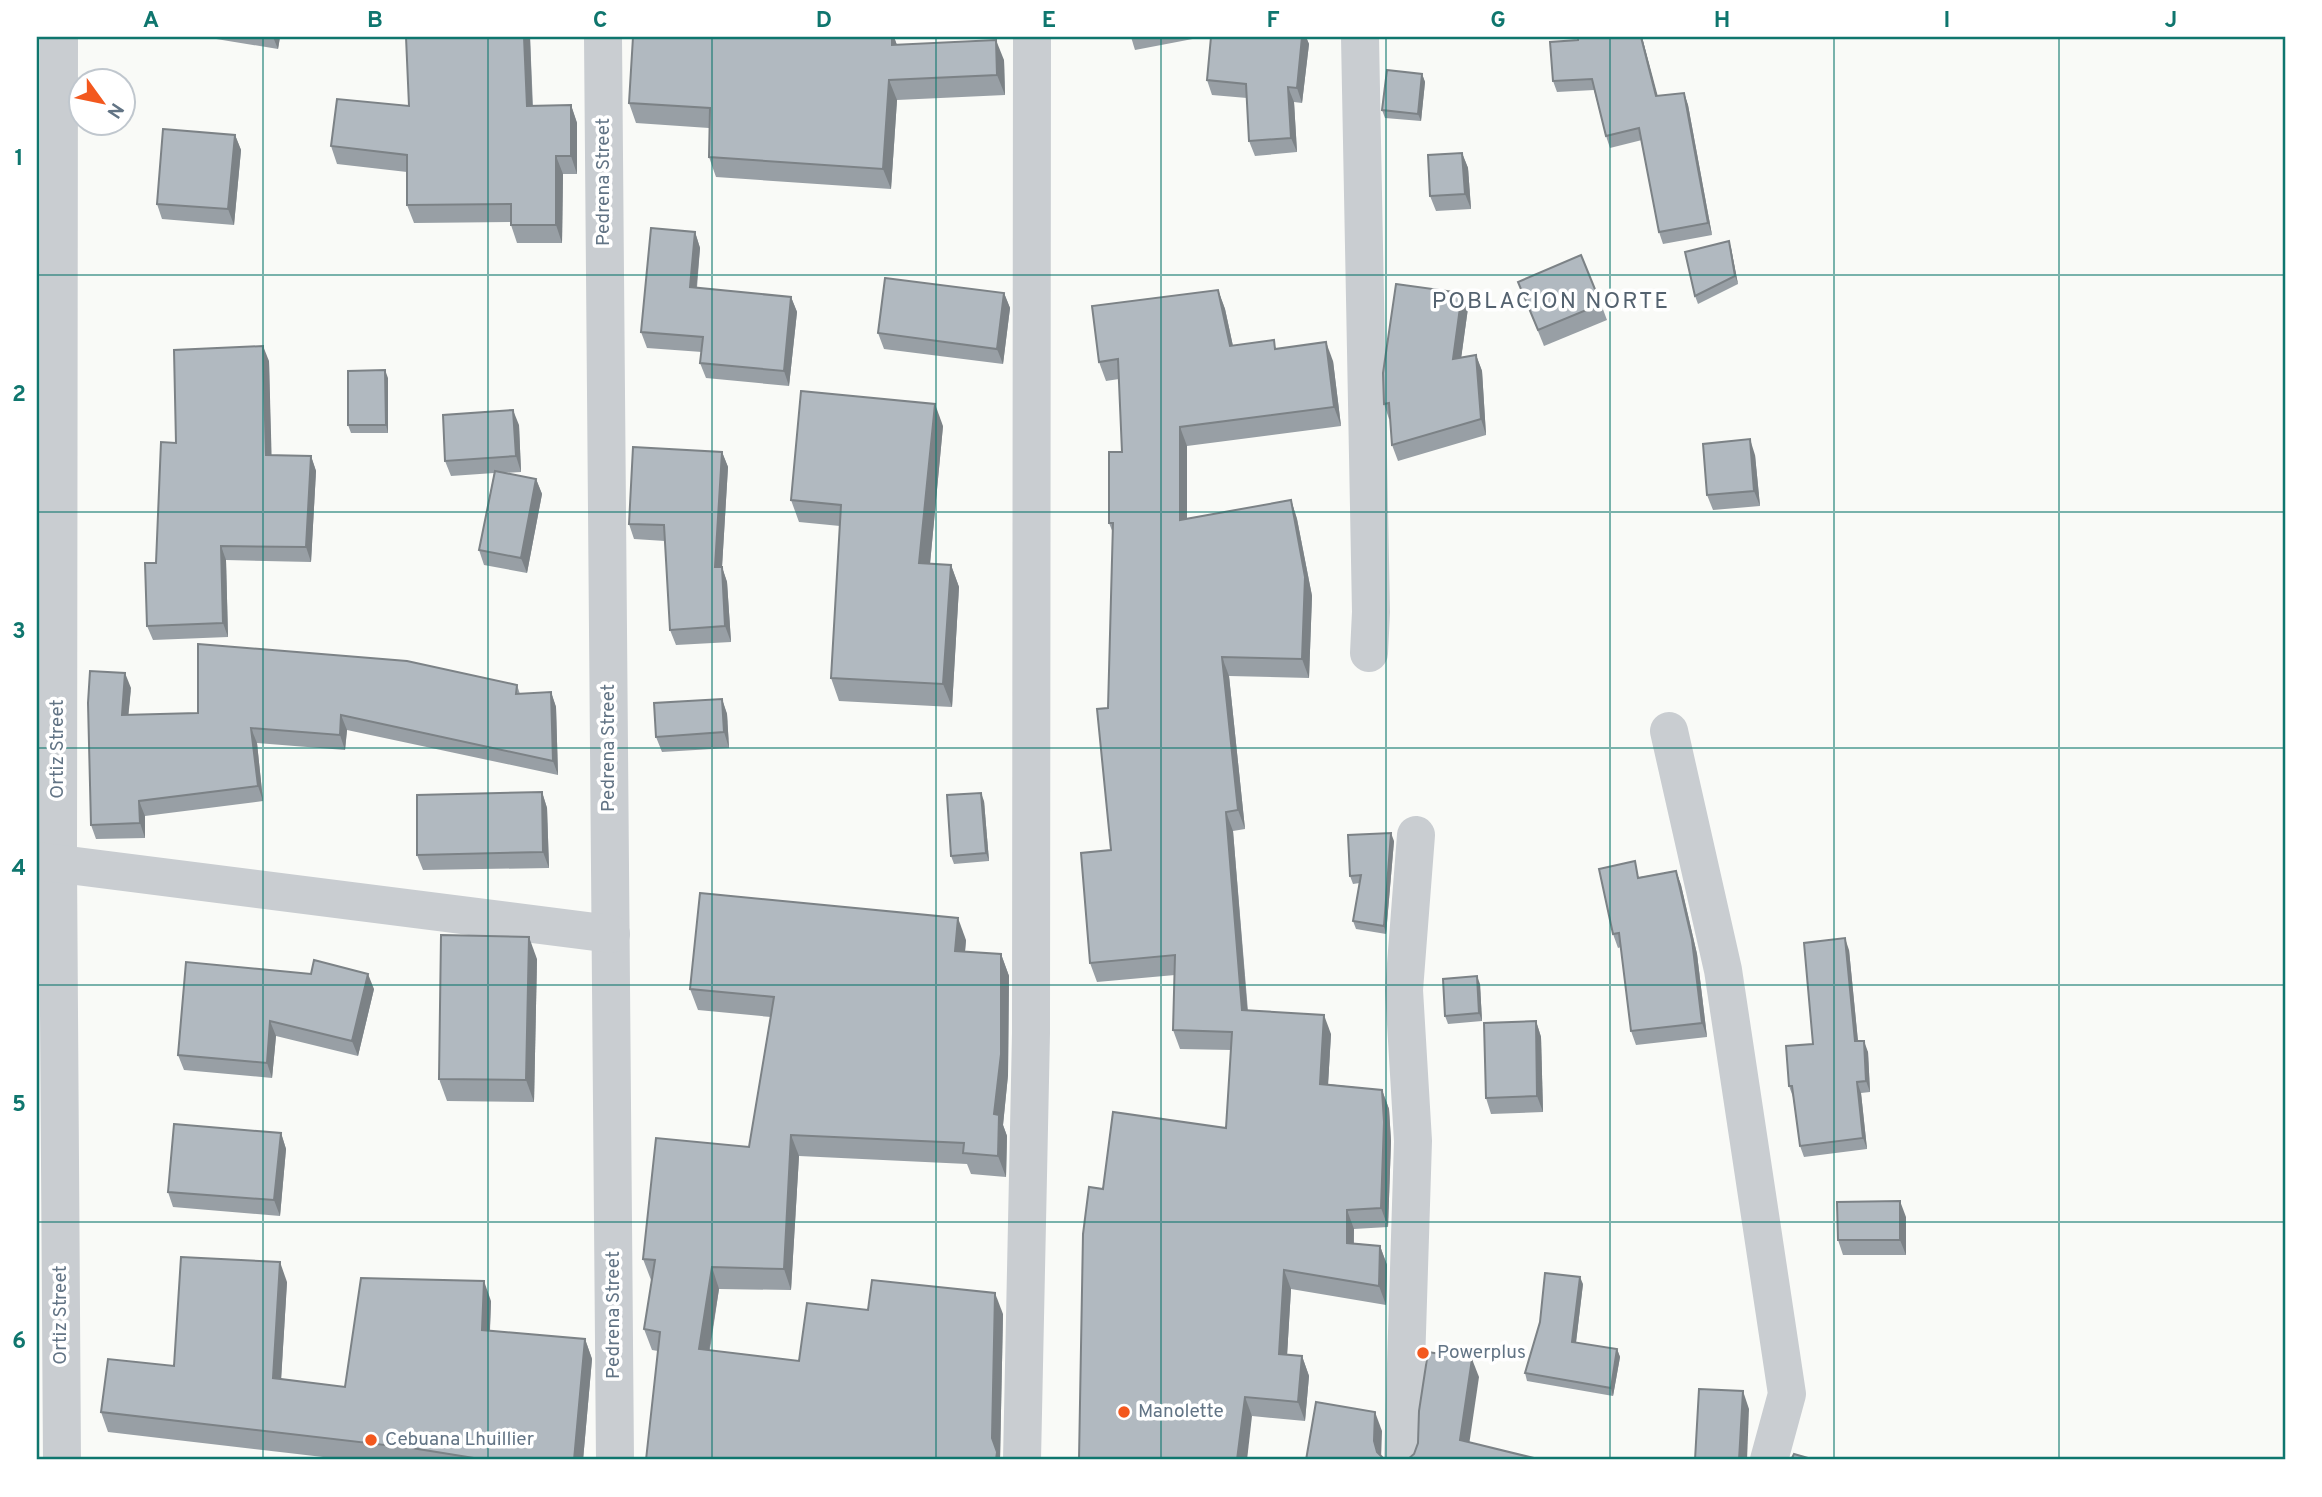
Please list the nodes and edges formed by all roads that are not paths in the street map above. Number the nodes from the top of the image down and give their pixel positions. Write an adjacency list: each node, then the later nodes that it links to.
1 (58, 37): 8 (street, Ortiz Street)
2 (603, 37): 9 (street, Pedrena Street)
3 (1032, 37): 12 (street)
4 (1360, 37): 5 (street)
5 (1369, 653)
6 (1669, 731): 14 (street)
7 (1416, 835): 13 (street)
8 (48, 863): 9 (street); 10 (street, Ortiz Street)
9 (611, 934): 11 (street, Pedrena Street)
10 (62, 1460)
11 (615, 1460)
12 (1022, 1460)
13 (1403, 1460)
14 (1769, 1460)

